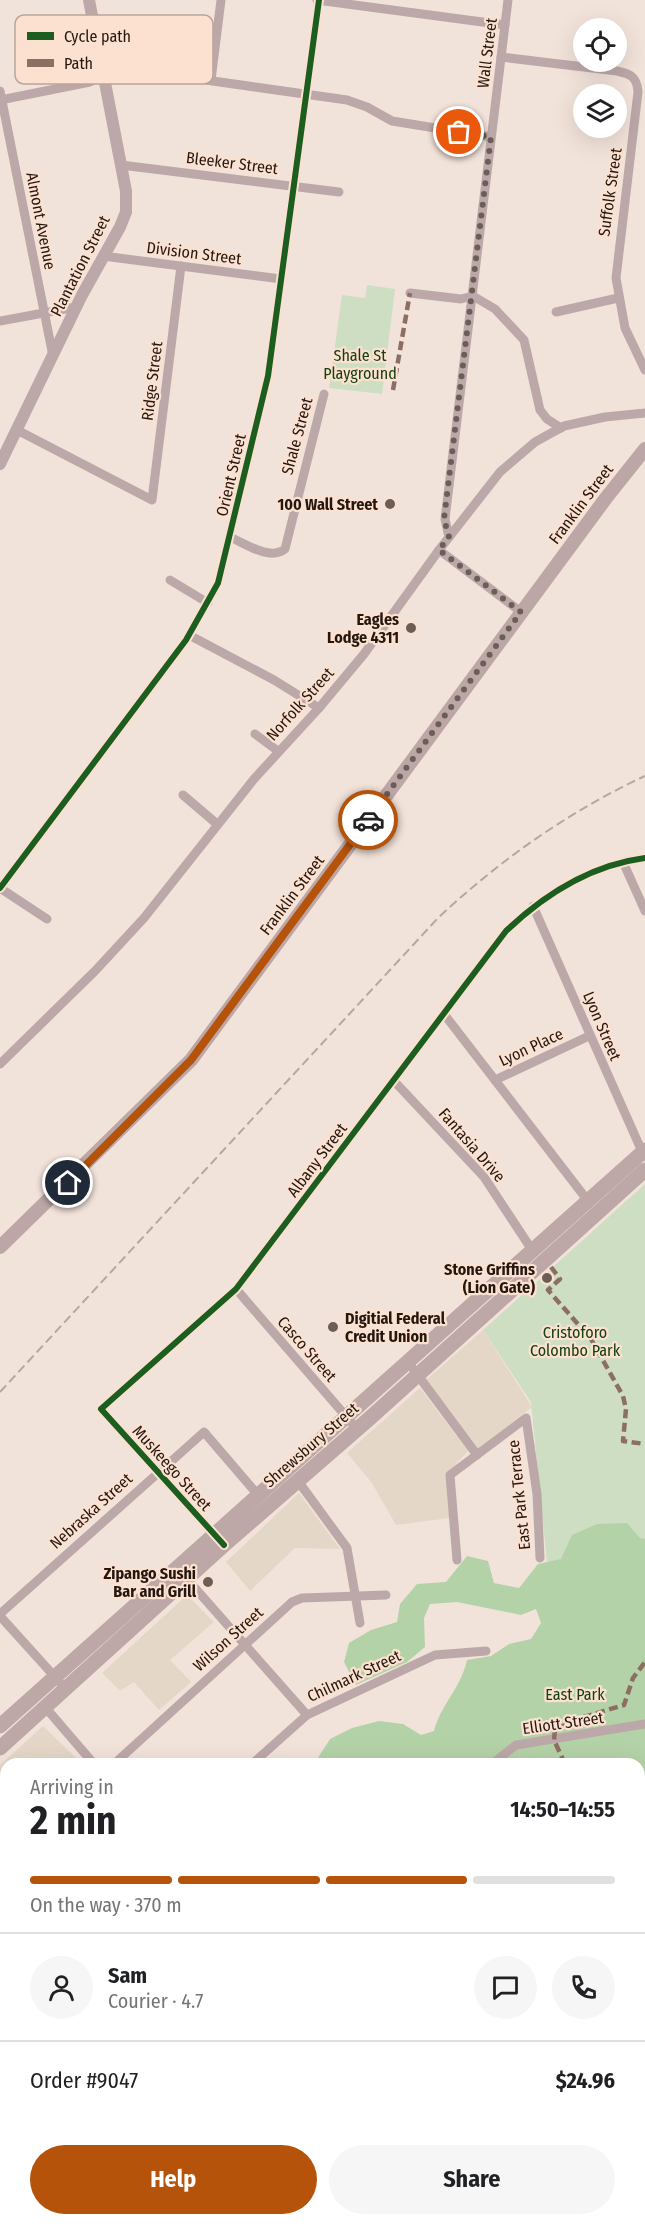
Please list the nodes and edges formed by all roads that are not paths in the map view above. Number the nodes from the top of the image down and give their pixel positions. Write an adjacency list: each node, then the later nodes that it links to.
1 (89, 0): 5 (street, Plantation Street)
2 (221, 0): 8 (street)
3 (318, 0): 6 (street); 12 (street, Orient Street)
4 (508, 0): 6 (street, Wall Street)
5 (92, 15)
6 (505, 25): 7 (street, Wall Street)
7 (501, 57): 14 (street, Wall Street); 23 (street, Suffolk Street)
8 (213, 64)
9 (213, 80): 12 (street)
10 (78, 84): 13 (street)
11 (107, 84): 15 (street, Plantation Street)
12 (308, 94): 14 (street); 16 (street, Orient Street)
13 (1, 97): 26 (street, Almont Avenue)
14 (491, 137): 22 (street, Wall Street)
15 (121, 165): 16 (street, Bleeker Street); 18 (street, Plantation Street)
16 (294, 186): 17 (street, Bleeker Street); 20 (street, Orient Street)
17 (339, 192)
18 (103, 256): 19 (street, Division Street); 24 (street, Plantation Street)
19 (181, 266): 20 (street, Division Street); 33 (street, Ridge Street)
20 (281, 279): 36 (street, Orient Street)
21 (410, 293): 22 (street)
22 (473, 296): 32 (street); 37 (street, Wall Street)
23 (618, 298): 25 (street); 29 (street, Suffolk Street)
24 (76, 307): 26 (street); 28 (street, Plantation Street)
25 (556, 312)
26 (44, 313): 27 (street); 28 (street, Almont Avenue)
27 (0, 321)
28 (53, 357): 33 (street, Plantation Street)
29 (645, 370)
30 (324, 394): 36 (street, Shale Street)
31 (645, 413): 32 (street, Norfolk Street)
32 (561, 428): 37 (street, Norfolk Street)
33 (16, 430): 35 (street, Plantation Street)
34 (645, 449): 41 (main road, Franklin Street)
35 (0, 464)
36 (230, 537): 40 (street, Orient Street)
37 (449, 537): 38 (street, Norfolk Street)
38 (439, 550): 41 (street); 43 (street, Norfolk Street)
39 (170, 580): 40 (street)
40 (208, 603): 42 (street, Orient Street)
41 (521, 612): 62 (main road, Franklin Street)
42 (189, 635): 43 (street); 50 (street, Orient Street)
43 (319, 708): 45 (street, Norfolk Street)
44 (255, 734): 45 (street)
45 (279, 752): 47 (street, Norfolk Street)
46 (183, 795): 47 (street)
47 (217, 824): 56 (street, Norfolk Street)
48 (645, 858): 49 (street, Albany Street)
49 (623, 862): 51 (street, Albany Street); 52 (street)
50 (0, 888): 53 (street)
51 (533, 906): 54 (street, Albany Street); 55 (street, Lyon Street)
52 (645, 911)
53 (47, 920)
54 (444, 1014): 57 (street, Lyon Place); 58 (street, Albany Street)
55 (589, 1036): 57 (street, Lyon Place); 59 (street, Lyon Street)
56 (0, 1064)
57 (495, 1080): 61 (street)
58 (394, 1081): 63 (street, Fantasia Drive); 64 (street, Albany Street)
59 (644, 1153): 61 (main road, Shrewsbury Street)
60 (645, 1170): 63 (main road, Shrewsbury Street)
61 (588, 1201): 63 (main road, Shrewsbury Street)
62 (0, 1247)
63 (537, 1257): 65 (main road, Shrewsbury Street)
64 (236, 1289): 66 (street, Albany Street); 67 (street, Casco Street)
65 (414, 1368): 67 (main road, Shrewsbury Street); 68 (street)
66 (101, 1409): 69 (street, Muskeego Street)
67 (352, 1424): 70 (main road, Shrewsbury Street); 71 (main road, Shrewsbury Street)
68 (477, 1455): 73 (street, East Park Terrace); 74 (street)
69 (158, 1472): 71 (street, Nebraska Street); 72 (street, Muskeego Street); 78 (street, Nebraska Street)
70 (298, 1481): 72 (main road, Shrewsbury Street); 77 (street)
71 (258, 1495): 72 (main road, Shrewsbury Street)
72 (219, 1539): 75 (main road, Shrewsbury Street); 82 (main road, Shrewsbury Street)
73 (540, 1558)
74 (457, 1560)
75 (187, 1579): 80 (street); 82 (main road, Shrewsbury Street)
76 (386, 1595): 77 (street, Wilson Street)
77 (354, 1596): 79 (street); 80 (street, Wilson Street)
78 (0, 1615): 82 (street)
79 (360, 1623)
80 (244, 1644): 84 (street); 89 (street, Wilson Street)
81 (486, 1652): 84 (street, Chilmark Street)
82 (60, 1682): 83 (main road, Shrewsbury Street); 86 (main road, Shrewsbury Street)
83 (45, 1707): 87 (main road, Shrewsbury Street); 88 (street)
84 (307, 1715): 90 (street, Chilmark Street)
85 (645, 1724): 91 (street, Elliott Street)
86 (0, 1726)
87 (0, 1748)
88 (89, 1758)
89 (120, 1758)
90 (259, 1758)
91 (500, 1758)

